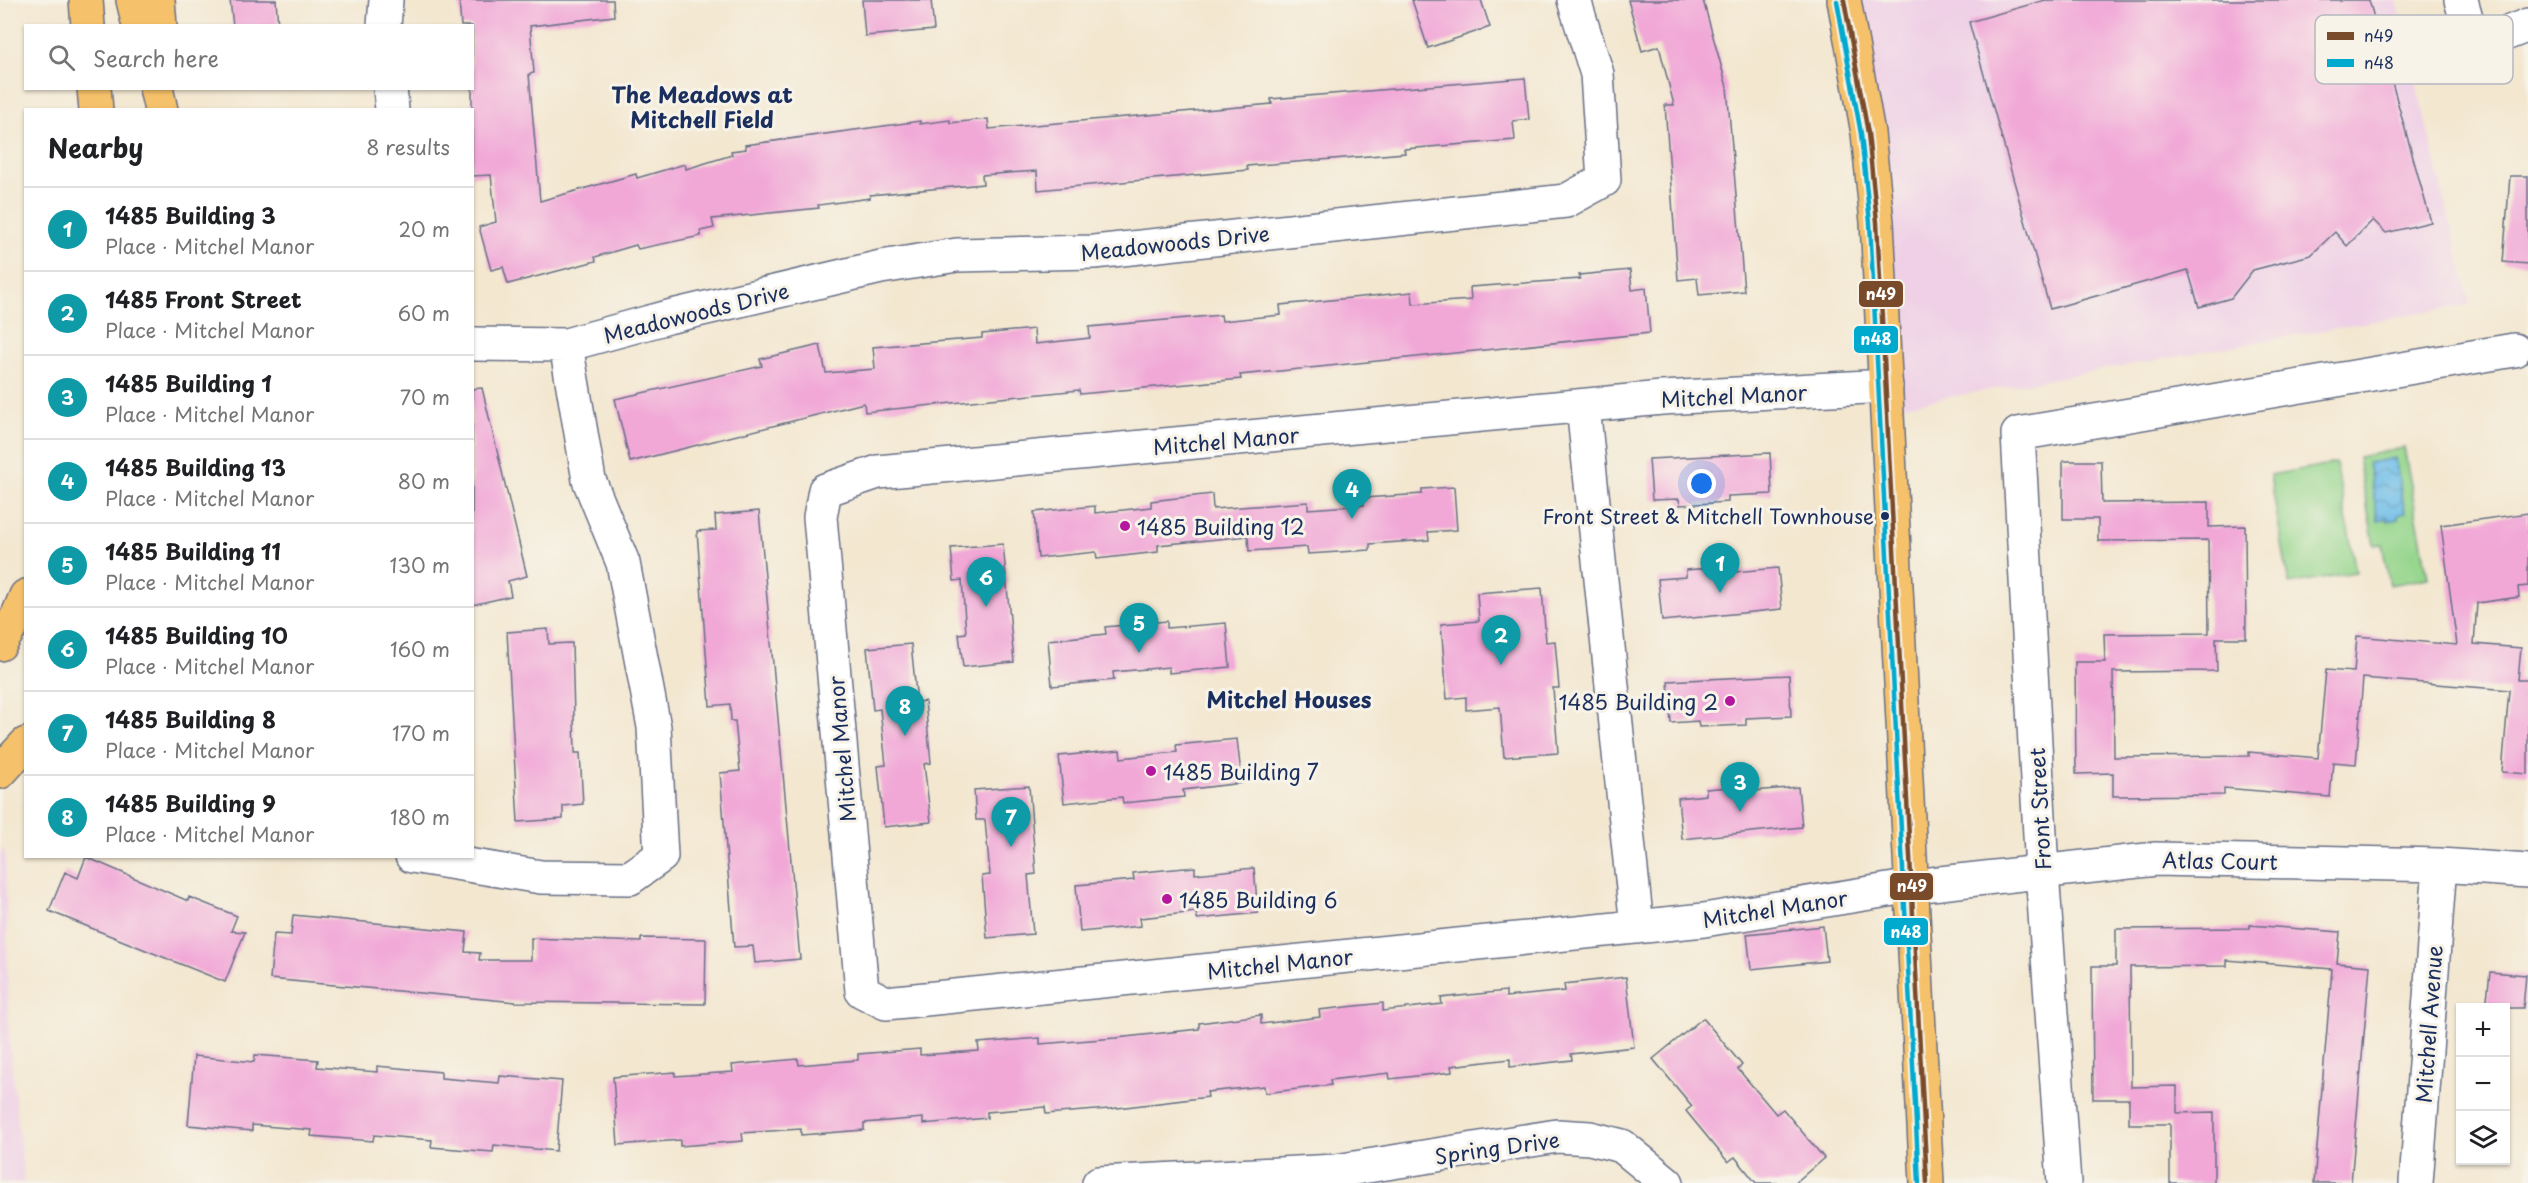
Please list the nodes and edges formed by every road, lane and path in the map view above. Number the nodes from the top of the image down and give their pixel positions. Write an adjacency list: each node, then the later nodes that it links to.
1 (86, 0): 9 (main road)
2 (133, 0): 10 (main road)
3 (158, 0): 11 (main road)
4 (386, 0): 12 (street)
5 (1574, 0): 24 (street, Meadowoods Drive)
6 (1844, 0): 26 (main road)
7 (2461, 0): 8 (street)
8 (2465, 15)
9 (88, 24)
10 (139, 24)
11 (160, 24)
12 (384, 24)
13 (2528, 25): 14 (street)
14 (2513, 31)
15 (94, 90): 19 (main road)
16 (156, 90): 20 (main road)
17 (166, 90): 21 (main road)
18 (390, 90): 22 (street)
19 (96, 108)
20 (161, 108)
21 (168, 108)
22 (392, 108)
23 (474, 344): 24 (street, Meadowoods Drive)
24 (566, 345): 32 (street)
25 (2514, 350): 34 (street, Front Street)
26 (1886, 386): 27 (street, Mitchel Manor); 36 (main road)
27 (1583, 406): 37 (street); 37 (street, Mitchel Manor)
28 (24, 601): 29 (main road)
29 (0, 644)
30 (24, 746): 31 (main road)
31 (0, 772)
32 (424, 858)
33 (2440, 865): 34 (street, Atlas Court); 35 (street, Atlas Court); 43 (street, Mitchell Avenue)
34 (2042, 871): 36 (street, Atlas Court); 42 (street, Front Street)
35 (2528, 871)
36 (1912, 885): 37 (street, Mitchel Manor); 41 (main road)
37 (1636, 927)
38 (1327, 1177): 39 (street, Spring Drive); 40 (street, Spring Drive)
39 (1099, 1183)
40 (1666, 1183)
41 (1927, 1183)
42 (2064, 1183)
43 (2416, 1183)

